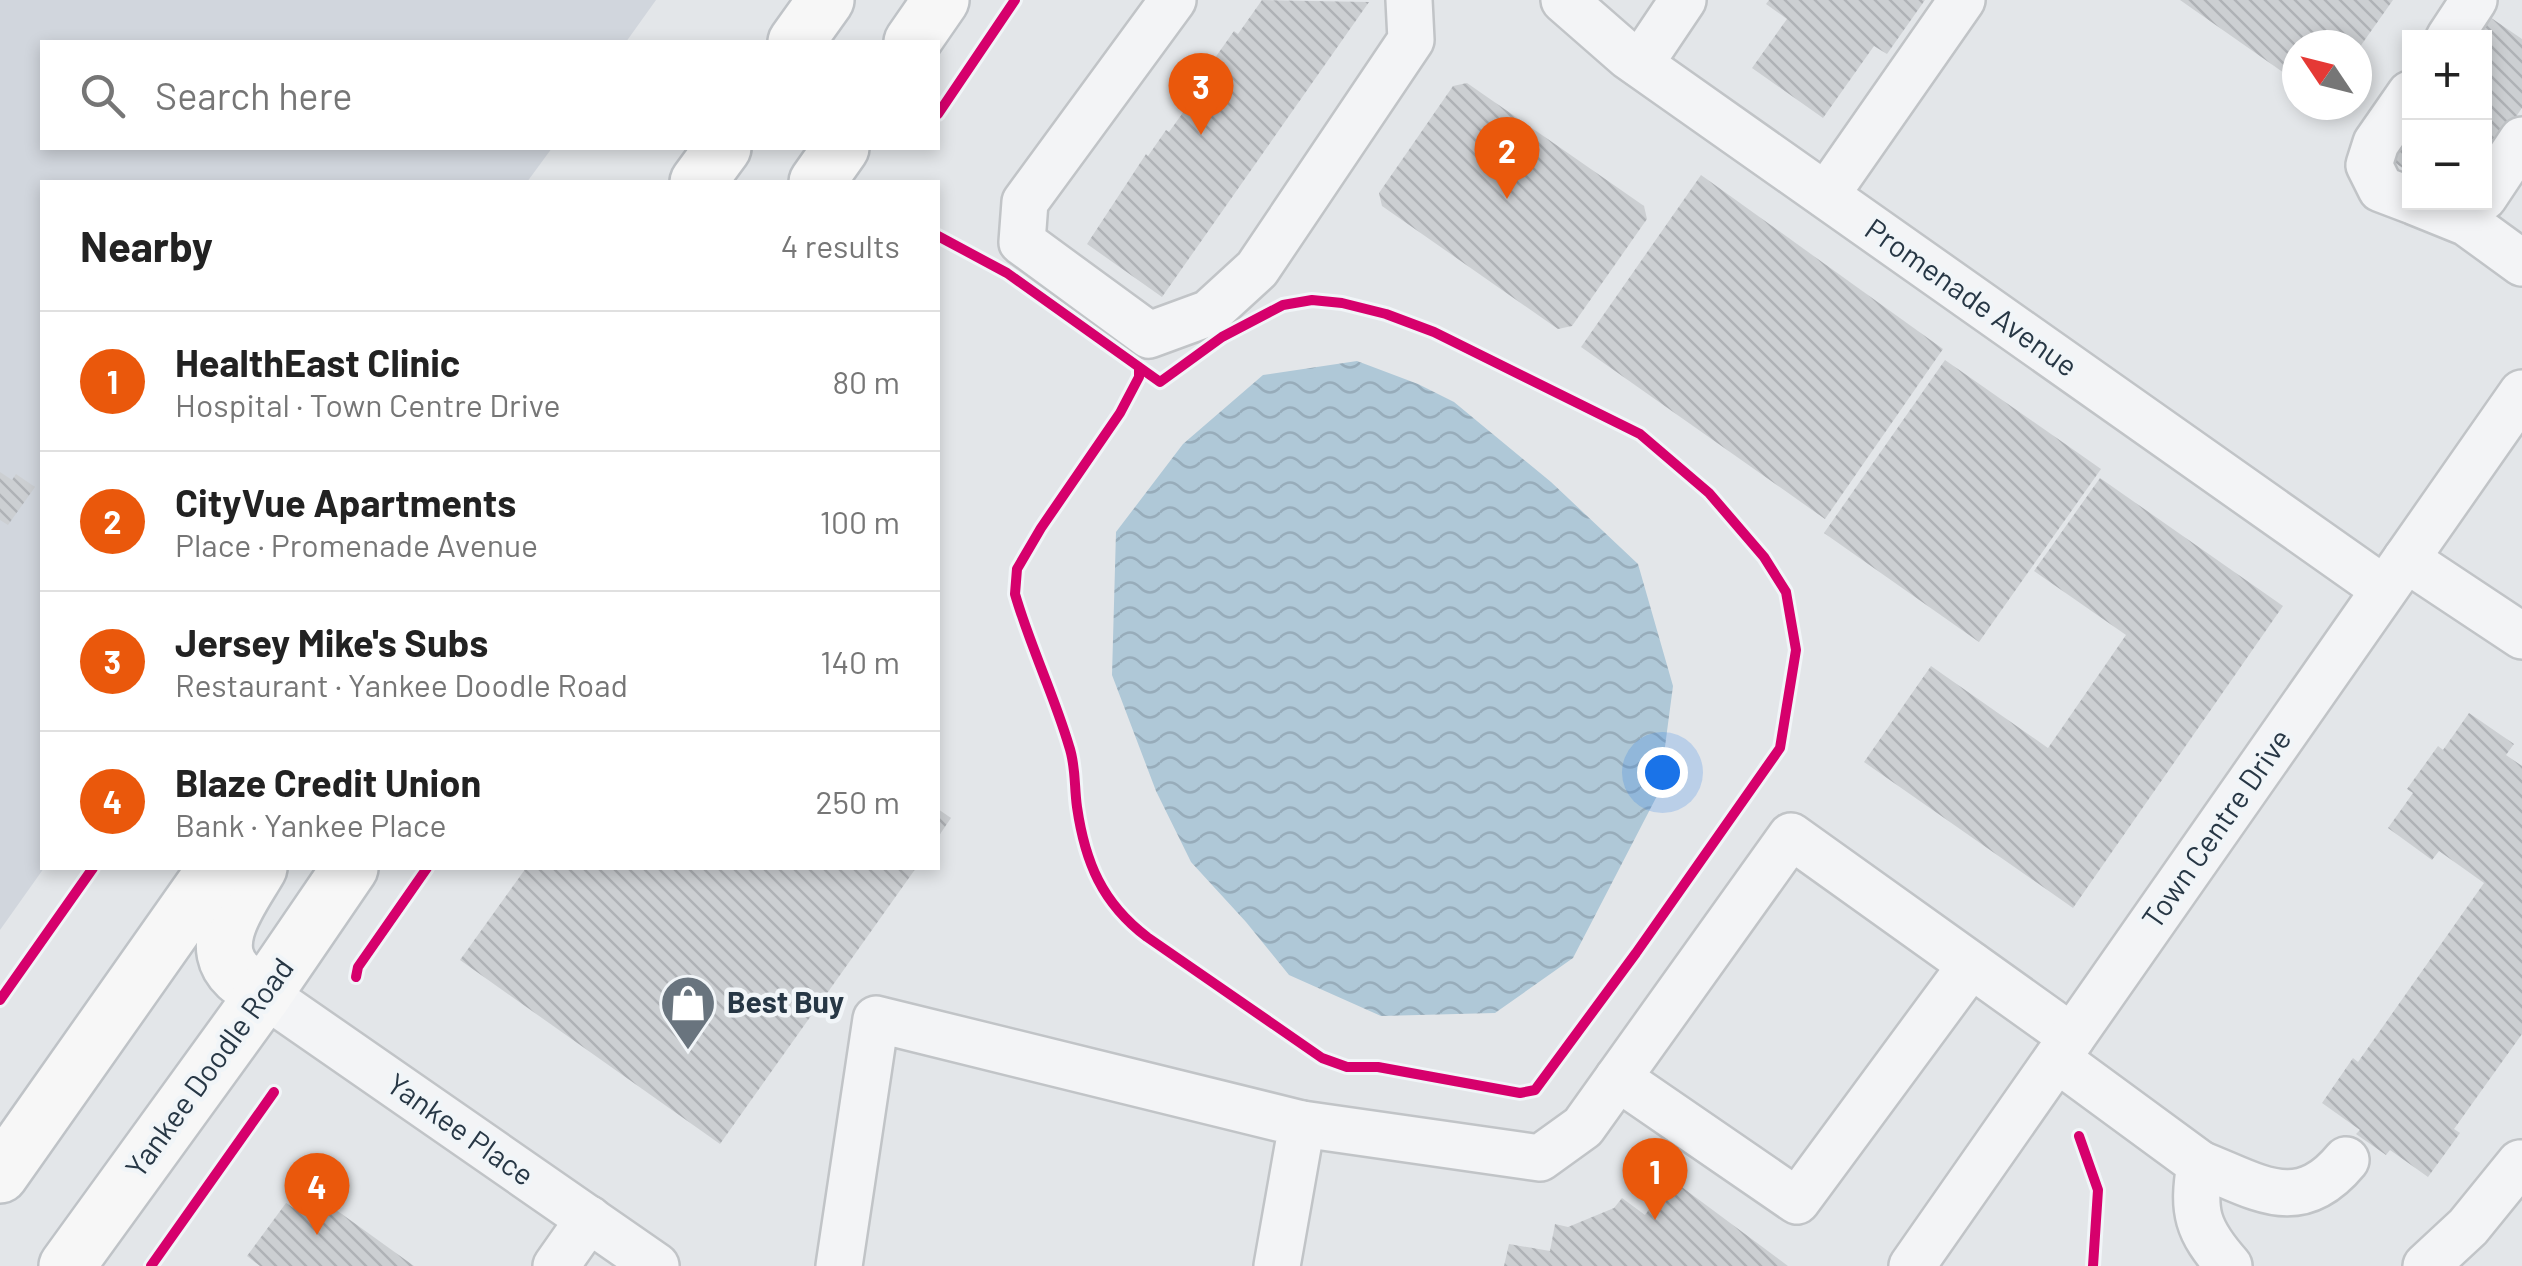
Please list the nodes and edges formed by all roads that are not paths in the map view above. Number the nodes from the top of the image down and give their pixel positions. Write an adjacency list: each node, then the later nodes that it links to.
1 (826, 0): 10 (main road)
2 (941, 0): 11 (main road)
3 (1173, 0): 4 (street)
4 (1409, 0)
5 (1564, 0): 12 (street, Promenade Avenue)
6 (1683, 0): 12 (street)
7 (1962, 0): 20 (street)
8 (2474, 0): 9 (street)
9 (2454, 30)
10 (797, 40)
11 (913, 40)
12 (1640, 64): 20 (street, Promenade Avenue)
13 (2402, 106): 21 (street)
14 (2522, 140): 19 (street)
15 (721, 150): 17 (main road)
16 (840, 150): 18 (main road)
17 (699, 180)
18 (818, 180)
19 (2492, 185)
20 (1826, 195): 25 (street, Promenade Avenue)
21 (2402, 197)
22 (2479, 210): 23 (street)
23 (2522, 263)
24 (2522, 393): 25 (street, Town Centre Drive)
25 (2395, 574): 26 (street, Promenade Avenue); 32 (street, Town Centre Drive)
26 (2522, 636)
27 (215, 870): 38 (main road)
28 (258, 870): 31 (main road)
29 (349, 870): 31 (main road, Yankee Doodle Road)
30 (1972, 965): 32 (street); 33 (street); 33 (street)
31 (264, 994): 39 (street, Yankee Place); 40 (main road, Yankee Doodle Road)
32 (2065, 1048): 37 (street); 45 (street, Town Centre Drive)
33 (1618, 1078): 34 (street)
34 (1302, 1124): 43 (street); 44 (street)
35 (2346, 1160): 37 (street)
36 (2520, 1162): 47 (street)
37 (2200, 1164): 46 (street)
38 (0, 1175)
39 (589, 1220): 41 (street); 42 (street, Yankee Place)
40 (66, 1266)
41 (556, 1266)
42 (656, 1266)
43 (839, 1266)
44 (1277, 1266)
45 (1912, 1266)
46 (2230, 1266)
47 (2426, 1266)

